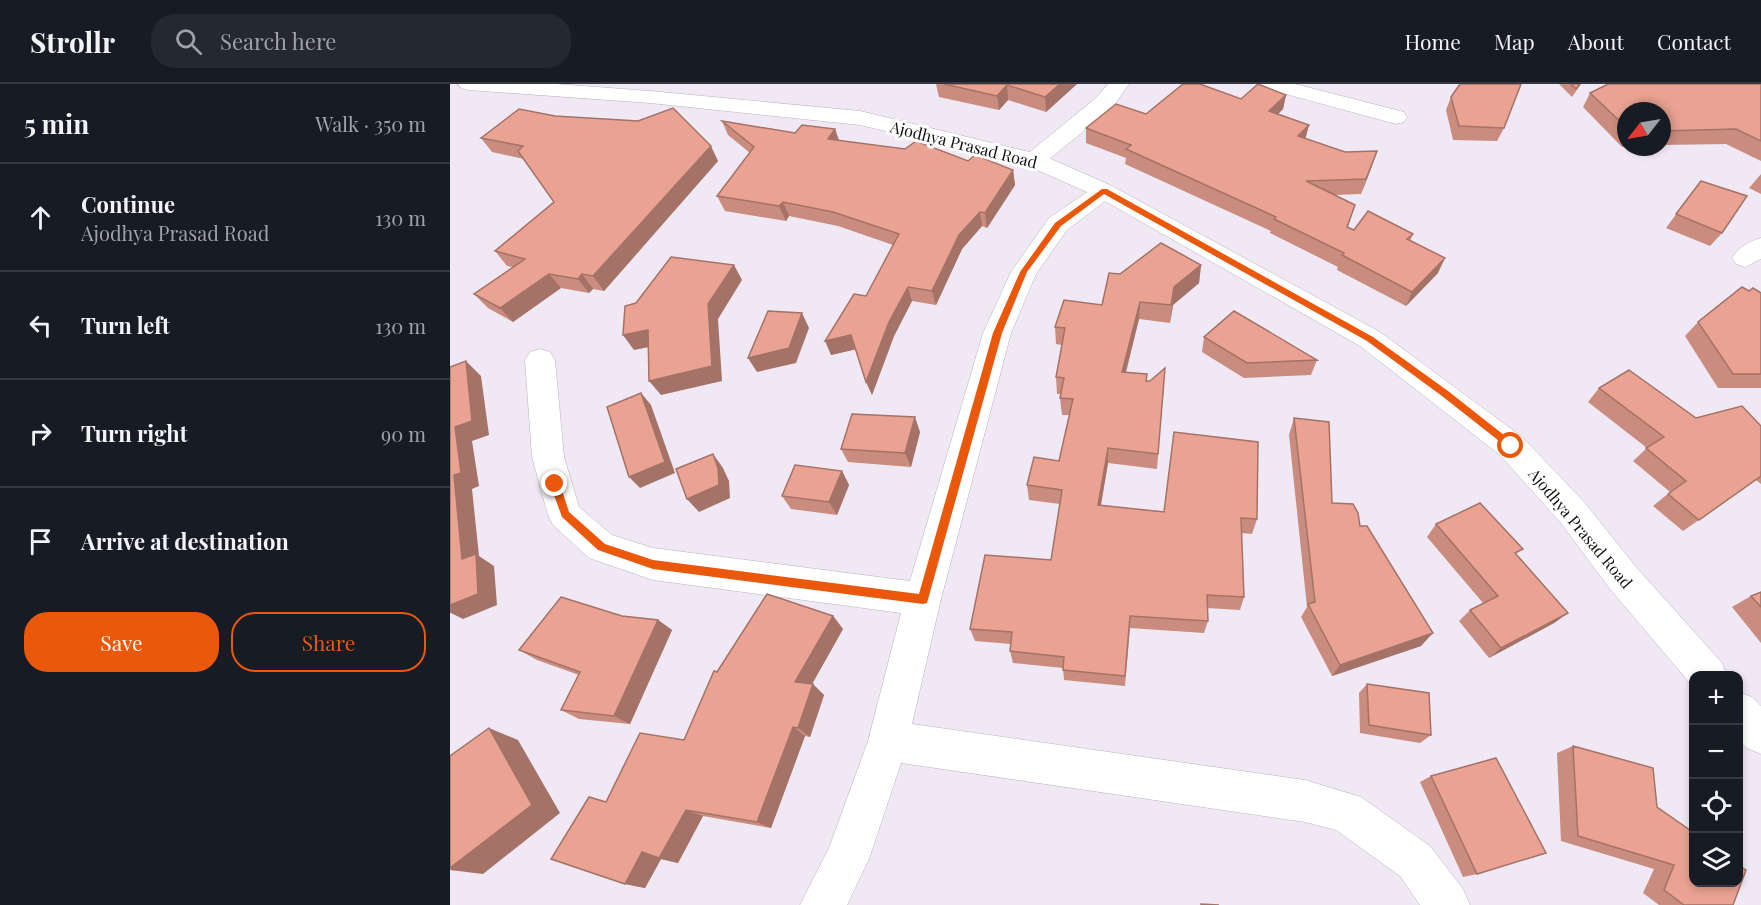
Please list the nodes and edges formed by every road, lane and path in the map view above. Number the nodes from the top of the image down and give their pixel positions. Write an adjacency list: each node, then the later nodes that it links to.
1 (468, 84): 4 (street, Ajodhya Prasad Road)
2 (1119, 84): 6 (street)
3 (1271, 84): 5 (street)
4 (549, 87): 6 (street, Ajodhya Prasad Road)
5 (1396, 117)
6 (1034, 160): 7 (street, Ajodhya Prasad Road)
7 (1104, 191): 9 (street); 10 (street, Ajodhya Prasad Road)
8 (540, 360): 9 (street)
9 (923, 599): 13 (street)
10 (1704, 671)
11 (1743, 716): 12 (street)
12 (1761, 734)
13 (888, 741): 14 (street); 15 (street)
14 (823, 905)
15 (1447, 905)

